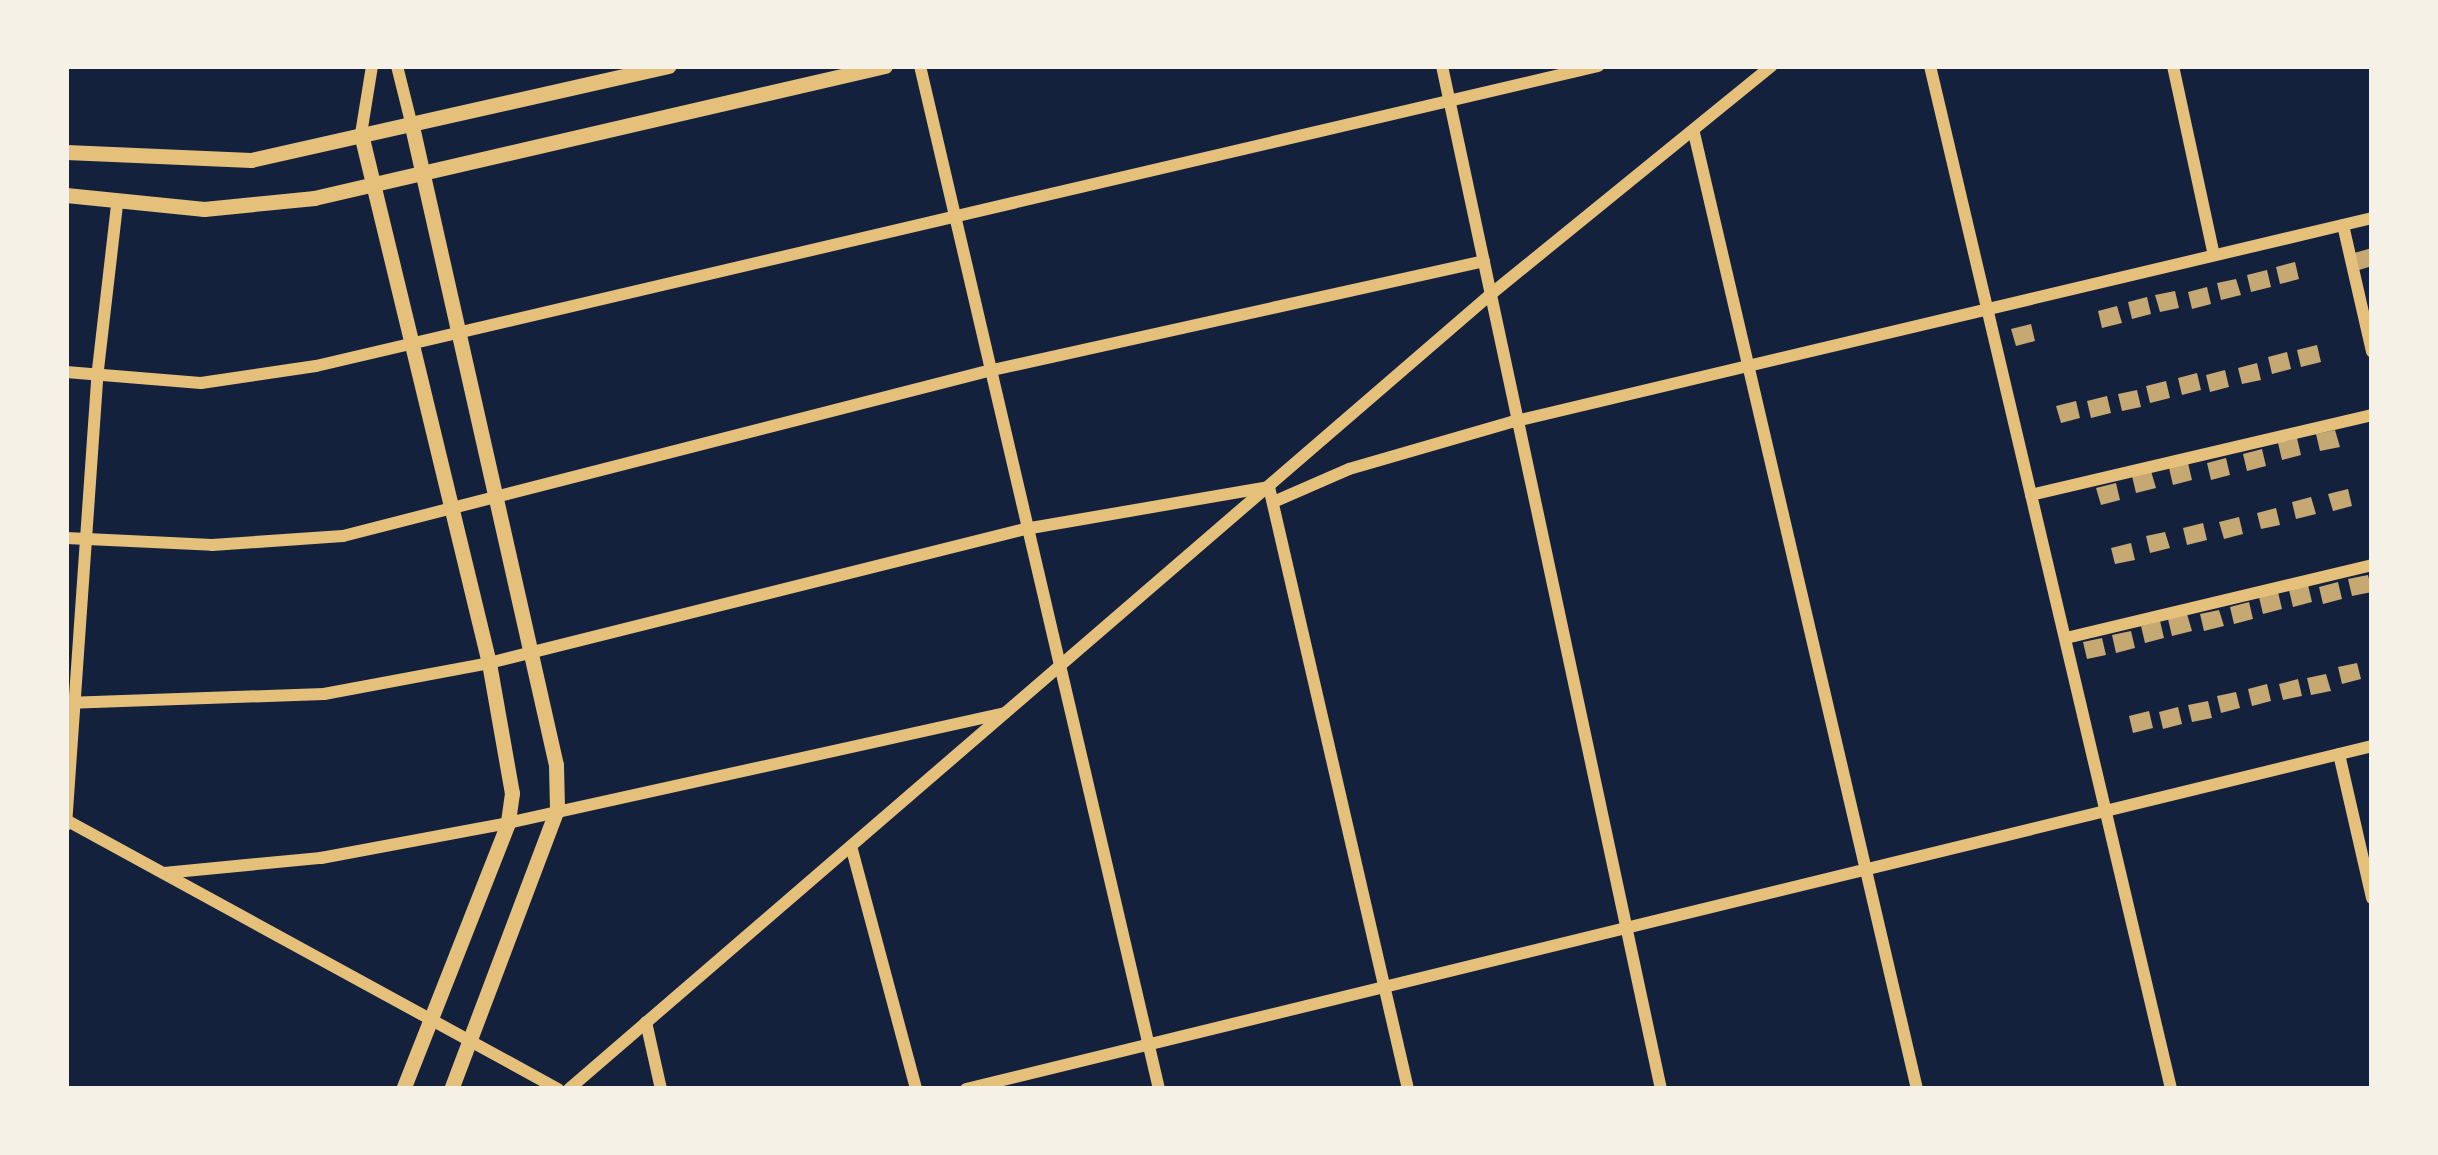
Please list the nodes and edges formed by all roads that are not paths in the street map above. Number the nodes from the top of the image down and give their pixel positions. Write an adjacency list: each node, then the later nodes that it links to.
1 (373, 66): 14 (street)
2 (397, 66): 12 (street)
3 (669, 66): 12 (street)
4 (885, 66): 16 (street)
5 (920, 66): 20 (street)
6 (1442, 66): 11 (street)
7 (1598, 66): 11 (street)
8 (1772, 66): 13 (street)
9 (1930, 66): 26 (street)
10 (2173, 66): 23 (street)
11 (1450, 99): 20 (street); 24 (street)
12 (411, 122): 14 (street); 16 (street)
13 (1694, 133): 25 (street); 30 (street)
14 (361, 134): 15 (street); 17 (street)
15 (66, 152)
16 (418, 172): 17 (street); 27 (street)
17 (372, 184): 19 (street); 28 (street)
18 (66, 196): 19 (street)
19 (117, 205): 33 (street)
20 (951, 212): 27 (street); 31 (street)
21 (2372, 218): 22 (street)
22 (2343, 225): 23 (street); 29 (street)
23 (2214, 255): 26 (street)
24 (1484, 261): 25 (street); 31 (street)
25 (1491, 294): 35 (street); 36 (street)
26 (1987, 308): 30 (street); 37 (street)
27 (456, 332): 28 (street); 38 (street)
28 (411, 343): 33 (street); 40 (street)
29 (2372, 352)
30 (1747, 365): 35 (street); 58 (street)
31 (988, 371): 38 (street); 41 (street)
32 (66, 372): 33 (street)
33 (97, 378): 43 (street)
34 (2372, 415): 37 (street)
35 (1513, 422): 39 (street); 61 (street)
36 (1269, 487): 39 (street); 41 (street); 48 (street)
37 (2031, 494): 45 (street)
38 (495, 497): 40 (street); 46 (street)
39 (1278, 500): 62 (street)
40 (452, 508): 43 (street); 47 (street)
41 (1025, 529): 46 (street); 48 (street)
42 (66, 538): 43 (street)
43 (85, 540): 49 (street)
44 (2372, 565): 45 (street)
45 (2066, 638): 54 (street)
46 (532, 652): 47 (street); 53 (street)
47 (489, 663): 49 (street); 56 (street)
48 (1058, 668): 50 (street); 66 (street)
49 (70, 703): 55 (street)
50 (1005, 713): 53 (street); 57 (street)
51 (2372, 746): 52 (street)
52 (2339, 754): 54 (street); 60 (street)
53 (557, 809): 56 (street); 65 (street)
54 (2106, 811): 58 (street); 78 (street)
55 (67, 822): 59 (street)
56 (508, 823): 59 (street); 63 (street)
57 (851, 846): 64 (street); 72 (street)
58 (1865, 870): 61 (street); 77 (street)
59 (164, 872): 63 (street)
60 (2372, 898)
61 (1624, 929): 62 (street); 76 (street)
62 (1384, 987): 66 (street); 75 (street)
63 (431, 1019): 65 (street); 67 (street)
64 (646, 1022): 70 (street); 71 (street)
65 (470, 1040): 68 (street); 69 (street)
66 (1148, 1045): 73 (street); 74 (street)
67 (403, 1089)
68 (451, 1089)
69 (558, 1089)
70 (569, 1089)
71 (661, 1089)
72 (916, 1089)
73 (966, 1089)
74 (1159, 1089)
75 (1408, 1089)
76 (1661, 1089)
77 (1917, 1089)
78 (2171, 1089)

